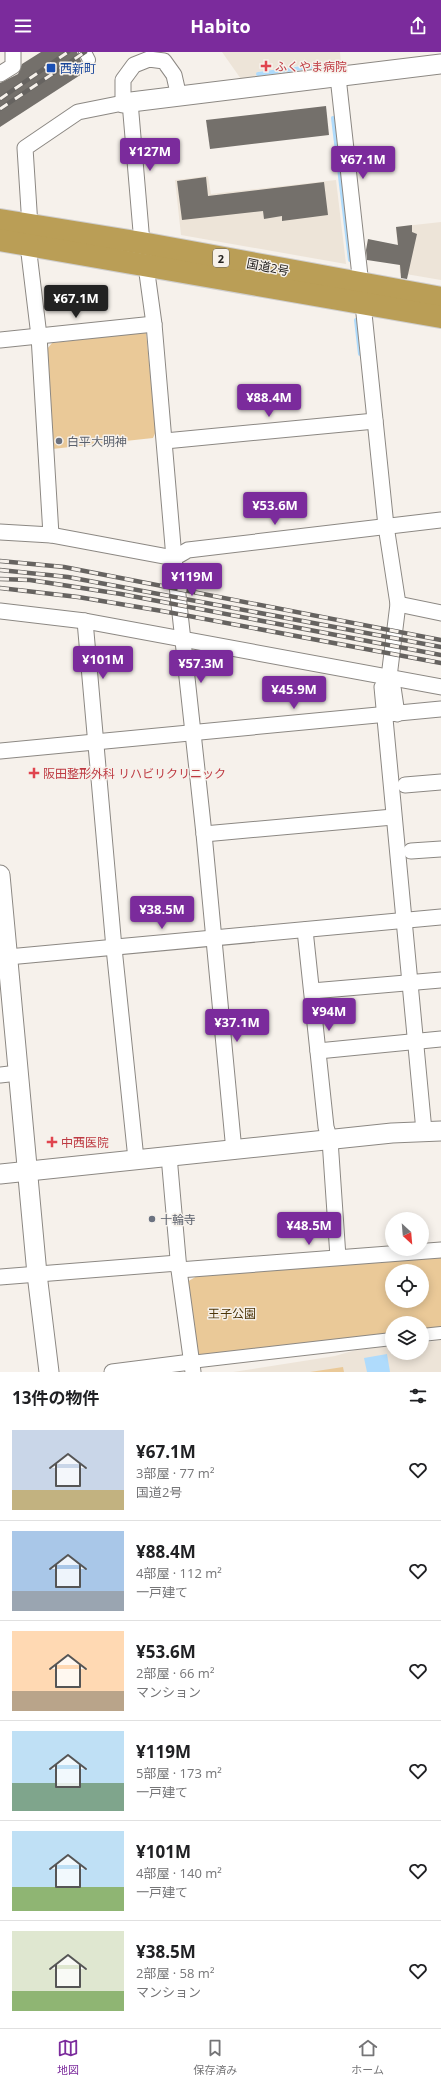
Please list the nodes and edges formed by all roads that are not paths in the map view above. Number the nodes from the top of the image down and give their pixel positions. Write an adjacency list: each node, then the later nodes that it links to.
1 (13, 52): 3 (street)
2 (441, 64): 4 (street)
3 (0, 74)
4 (338, 77): 5 (street); 12 (street)
5 (178, 97): 6 (street); 6 (street)
6 (126, 103): 8 (street); 10 (street)
7 (0, 220): 8 (highway, 国道2号 / 2)
8 (29, 235): 9 (highway, 国道2号 / 2); 10 (highway, 国道2号 / 2); 11 (highway, 国道2号 / 2); 16 (street)
9 (0, 240)
10 (142, 243): 12 (highway, 国道2号 / 2)
11 (146, 266): 12 (highway, 国道2号 / 2); 15 (street)
12 (362, 295): 13 (highway, 国道2号 / 2); 14 (highway, 国道2号 / 2); 18 (street)
13 (441, 298)
14 (441, 317)
15 (154, 324): 16 (street); 19 (street)
16 (39, 336): 17 (street); 23 (street)
17 (0, 340)
18 (375, 421): 19 (street); 21 (street)
19 (165, 441): 24 (street)
20 (441, 520): 21 (street)
21 (386, 526): 24 (street); 25 (street)
22 (0, 532): 23 (street)
23 (51, 536): 24 (street)
24 (174, 558): 29 (street)
25 (398, 604): 27 (street); 30 (street)
26 (0, 611): 28 (street)
27 (441, 613)
28 (85, 622): 29 (street); 35 (street)
29 (183, 639): 30 (street); 34 (street)
30 (389, 677): 31 (street); 33 (street)
31 (441, 687)
32 (441, 710): 33 (street)
33 (391, 715): 34 (street); 39 (street)
34 (193, 732): 35 (street); 40 (street)
35 (95, 741): 36 (street); 48 (street)
36 (0, 751)
37 (441, 782): 38 (street)
38 (404, 785)
39 (393, 817): 40 (street); 45 (street)
40 (204, 834): 47 (street)
41 (441, 849): 42 (street)
42 (411, 851)
43 (0, 875): 49 (street)
44 (441, 917): 45 (street)
45 (404, 921): 46 (street); 51 (street)
46 (305, 930): 47 (street); 52 (street)
47 (213, 939): 48 (street); 60 (street)
48 (114, 948): 49 (street); 62 (street)
49 (8, 957): 53 (street)
50 (441, 980): 51 (street)
51 (410, 984): 52 (street); 55 (street)
52 (312, 991): 56 (street)
53 (6, 1000): 57 (street)
54 (441, 1039): 55 (street)
55 (416, 1042): 56 (street); 58 (street)
56 (318, 1052): 59 (street)
57 (9, 1074): 63 (street)
58 (433, 1131): 59 (street)
59 (330, 1140): 60 (street); 66 (street)
60 (234, 1150): 61 (street)
61 (169, 1156): 62 (street); 67 (street)
62 (136, 1159): 63 (street)
63 (27, 1171): 64 (street); 68 (street)
64 (0, 1174)
65 (441, 1250): 66 (street)
66 (338, 1257): 67 (street)
67 (179, 1266): 68 (street); 73 (street)
68 (37, 1274): 69 (street); 74 (street)
69 (0, 1276)
70 (441, 1333): 71 (street)
71 (429, 1334)
72 (385, 1340): 73 (street)
73 (192, 1367): 75 (street)
74 (49, 1372)
75 (112, 1372)

